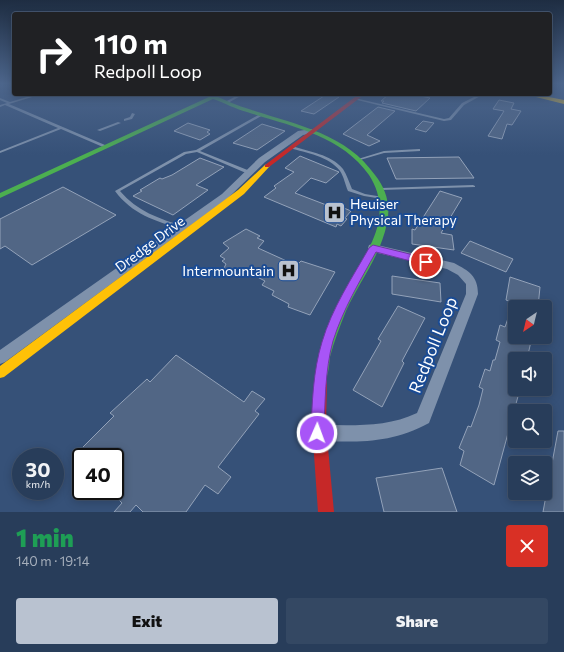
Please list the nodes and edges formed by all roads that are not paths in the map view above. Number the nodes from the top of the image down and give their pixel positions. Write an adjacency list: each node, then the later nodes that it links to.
1 (12, 107): 11 (lane)
2 (184, 107): 14 (street)
3 (240, 107): 8 (street)
4 (343, 107): 13 (street, Dredge Drive)
5 (397, 107): 6 (lane)
6 (460, 107)
7 (133, 114): 9 (lane)
8 (261, 115): 13 (street); 16 (lane)
9 (125, 120)
10 (119, 123): 12 (lane)
11 (60, 128): 14 (lane); 18 (lane)
12 (99, 130)
13 (310, 131): 15 (street, Dredge Drive); 19 (street); 20 (street, Dredge Drive)
14 (104, 146): 23 (street)
15 (291, 147): 22 (lane); 27 (street, Dredge Drive)
16 (197, 150): 20 (lane); 24 (lane)
17 (419, 150): 19 (lane)
18 (0, 152)
19 (360, 159): 22 (street)
20 (248, 172): 24 (street, Dredge Drive)
21 (473, 186): 22 (lane)
22 (382, 194): 25 (street)
23 (0, 196)
24 (182, 227): 26 (street, Dredge Drive)
25 (373, 248): 28 (street); 28 (street, Redpoll Loop)
26 (0, 358)
27 (0, 373)
28 (317, 433): 29 (street)
29 (326, 512)

